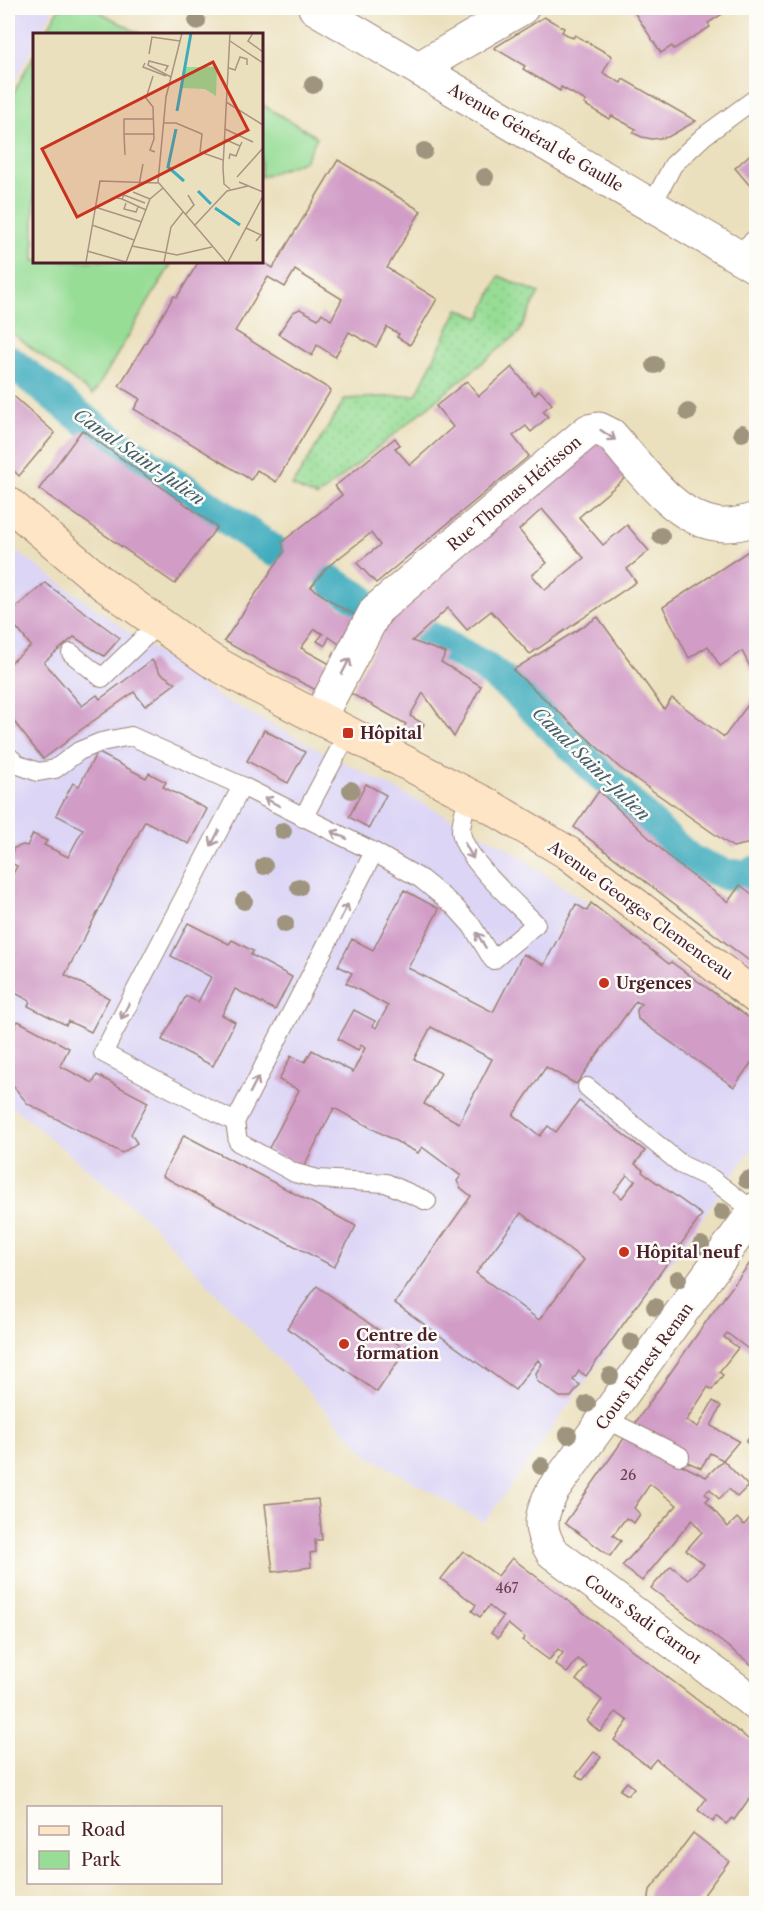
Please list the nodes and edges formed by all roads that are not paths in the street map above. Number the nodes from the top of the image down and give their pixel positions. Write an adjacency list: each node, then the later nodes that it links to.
1 (315, 8): 3 (street, Avenue Général de Gaulle)
2 (522, 8): 3 (street)
3 (419, 68): 5 (street, Avenue Général de Gaulle)
4 (756, 98): 5 (lane)
5 (652, 205): 6 (street, Avenue Général de Gaulle)
6 (750, 253)
7 (8, 503): 9 (main road, Avenue Georges Clemenceau)
8 (756, 519): 11 (street, Rue Thomas Hérisson, one-way to 8)
9 (158, 624): 10 (lane); 11 (main road, Avenue Georges Clemenceau)
10 (71, 653)
11 (319, 718): 12 (main road, Avenue Georges Clemenceau)
12 (348, 733): 15 (main road, Avenue Georges Clemenceau); 16 (lane)
13 (8, 756): 14 (lane)
14 (242, 786): 16 (lane, one-way to 14); 20 (lane, one-way to 20)
15 (469, 795): 17 (lane, one-way to 17); 18 (main road, Avenue Georges Clemenceau)
16 (303, 818): 17 (lane, one-way to 16)
17 (374, 852): 20 (lane, one-way to 17)
18 (756, 996)
19 (586, 1087): 22 (lane)
20 (235, 1122): 21 (lane)
21 (427, 1201)
22 (756, 1210): 23 (street, Cours Ernest Renan)
23 (606, 1419): 24 (lane); 25 (street, Cours Ernest Renan)
24 (680, 1456)
25 (541, 1525): 26 (street, Cours Sadi Carnot)
26 (756, 1703)

